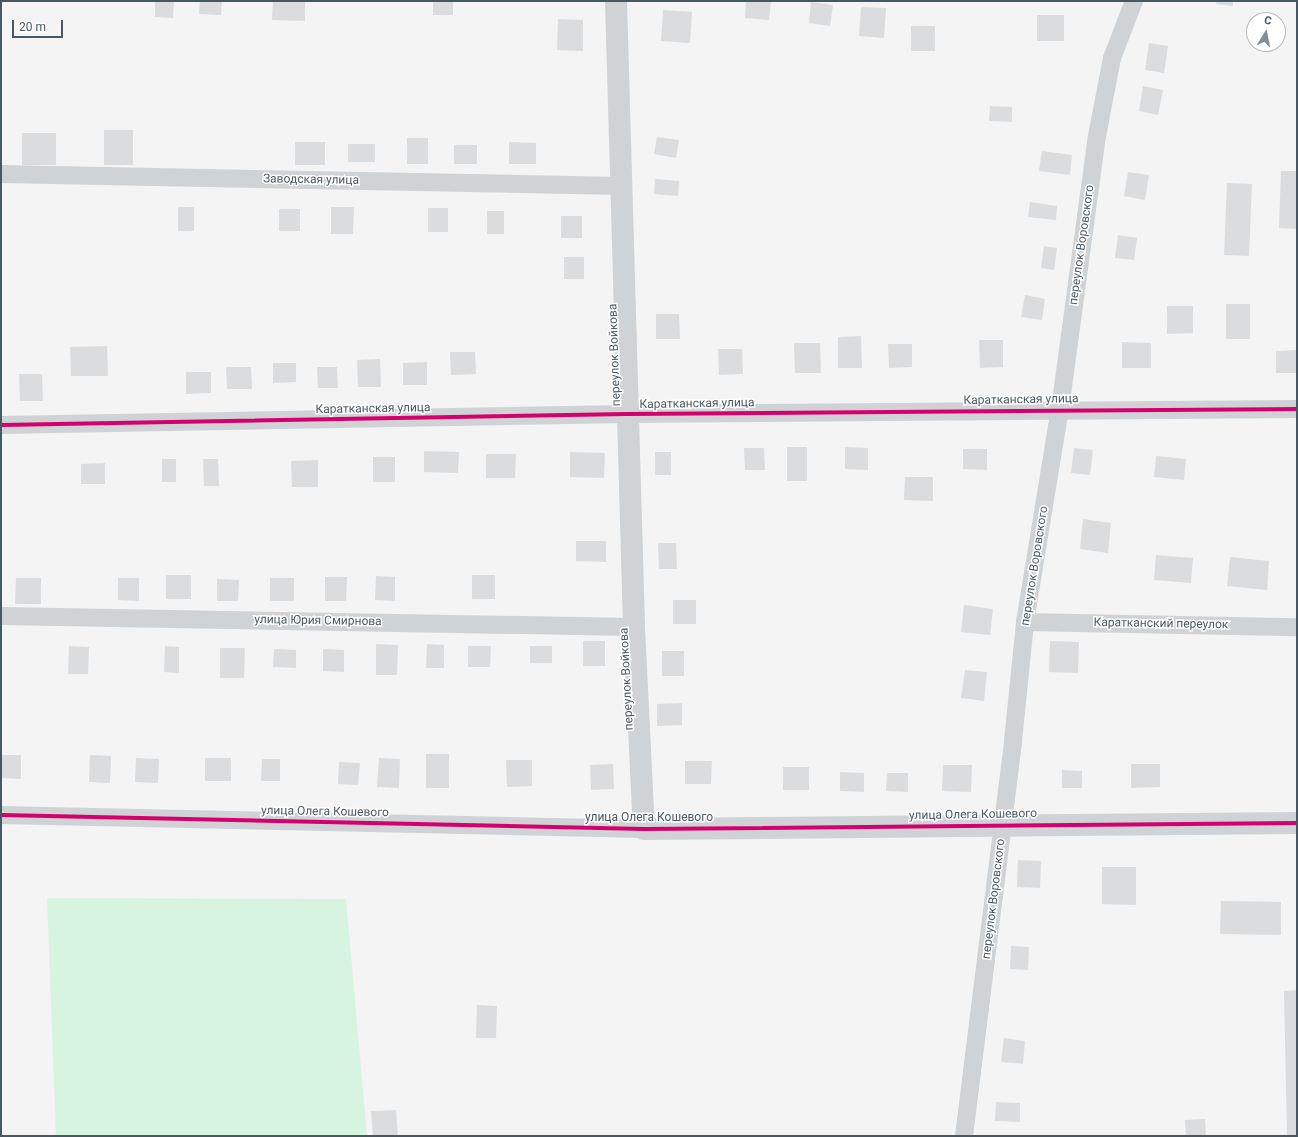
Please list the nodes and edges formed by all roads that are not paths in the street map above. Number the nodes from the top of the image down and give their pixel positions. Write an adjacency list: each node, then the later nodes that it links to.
1 (616, 1): 4 (street, переулок Войкова)
2 (1134, 1): 5 (street, переулок Воровского)
3 (1, 174): 4 (street, Заводская улица)
4 (620, 186): 7 (street, переулок Войкова)
5 (1060, 409): 6 (street, Каратканская улица); 7 (street, Каратканская улица); 10 (street, переулок Воровского)
6 (1297, 409)
7 (627, 414): 8 (street, Каратканская улица); 11 (street, переулок Войкова)
8 (1, 425)
9 (1, 616): 11 (street, улица Юрия Смирнова)
10 (1025, 622): 12 (street, Каратканский переулок); 15 (street, переулок Воровского)
11 (634, 627): 16 (street, переулок Войкова)
12 (1297, 627)
13 (1, 815): 16 (street, улица Олега Кошевого)
14 (1297, 823): 15 (street, улица Олега Кошевого)
15 (1003, 825): 16 (street, улица Олега Кошевого); 17 (street, переулок Воровского)
16 (644, 829)
17 (964, 1136)

